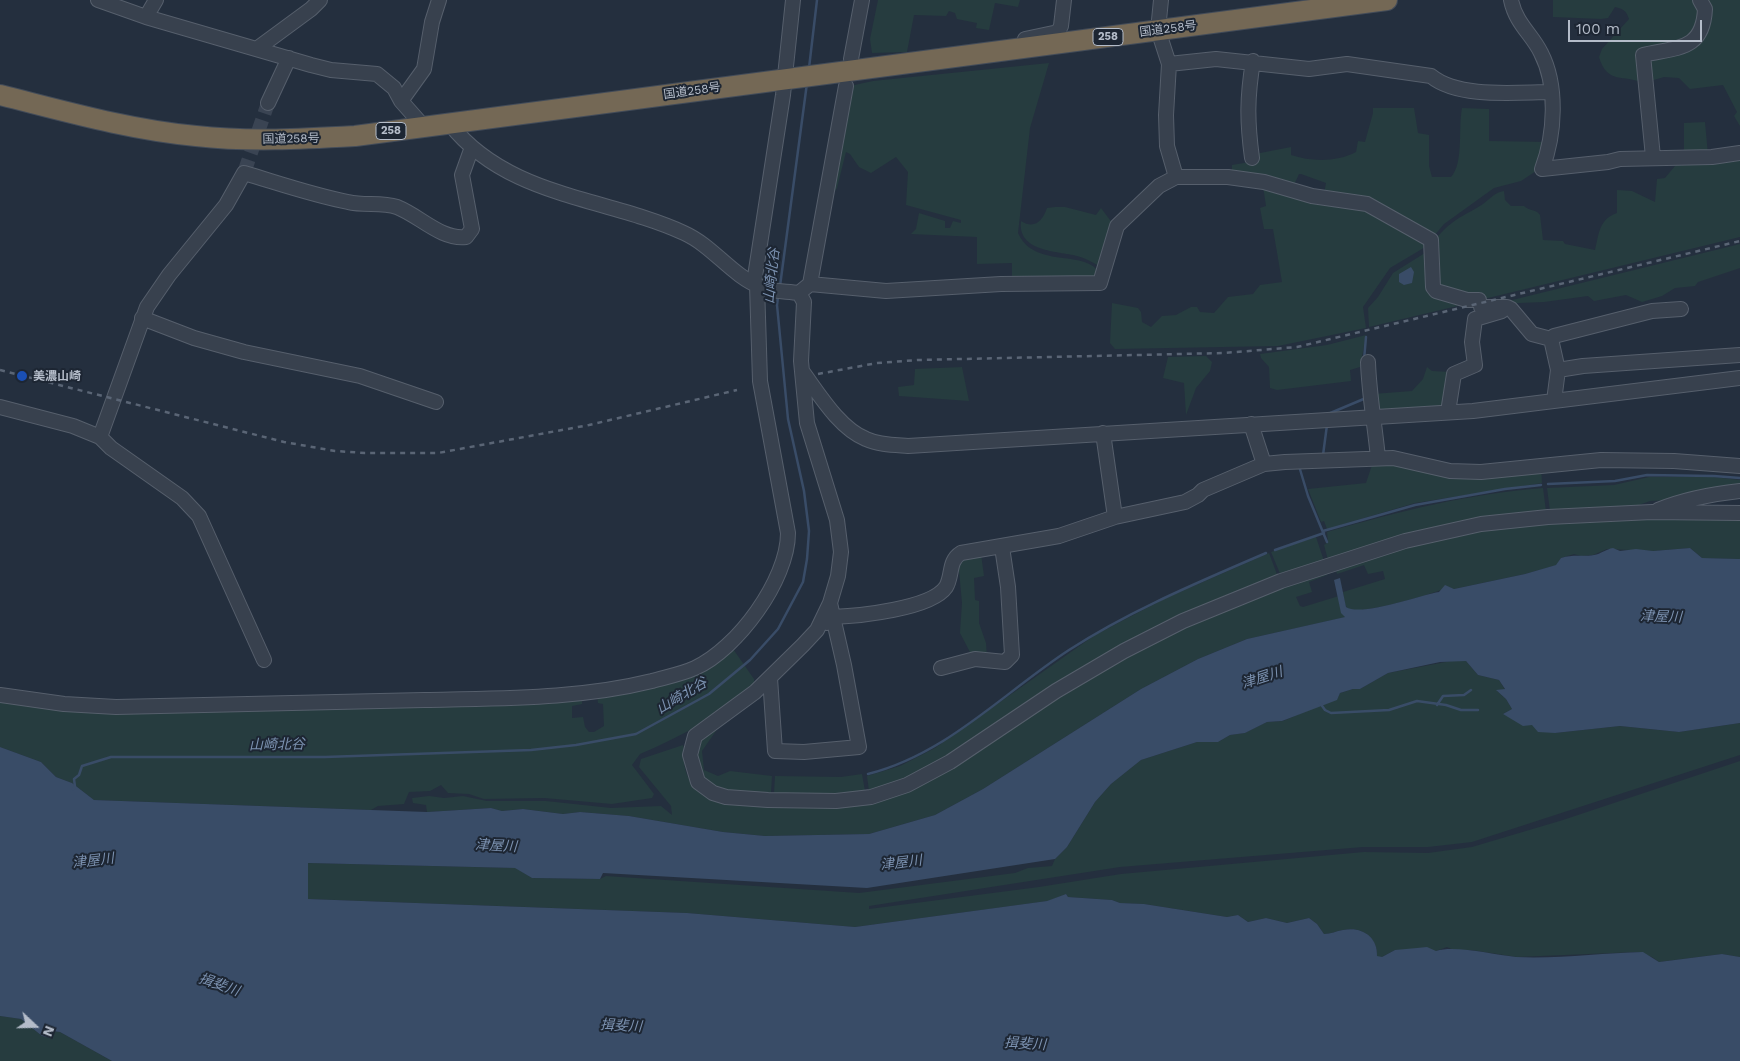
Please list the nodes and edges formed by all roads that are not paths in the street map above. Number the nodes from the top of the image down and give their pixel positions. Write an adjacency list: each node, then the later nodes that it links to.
1 (98, 0): 13 (street)
2 (156, 0): 13 (street)
3 (320, 0): 15 (street)
4 (438, 0): 25 (street)
5 (793, 0): 21 (street)
6 (862, 0): 18 (street)
7 (1064, 0): 16 (street)
8 (1161, 0): 14 (street)
9 (1387, 0): 12 (highway, 国道258号 / 258)
10 (1700, 0): 32 (street)
11 (1511, 2): 23 (street)
12 (1333, 3): 14 (highway, 国道258号 / 258)
13 (146, 17): 15 (street)
14 (1158, 30): 16 (highway, 国道258号 / 258); 20 (street)
15 (258, 48): 17 (street)
16 (1025, 48): 21 (highway, 国道258号 / 258)
17 (289, 58): 25 (street); 26 (street)
18 (851, 59)
19 (1253, 61): 20 (street); 23 (street); 31 (street)
20 (1169, 64): 33 (street)
21 (788, 79): 27 (highway, 国道258号 / 258); 34 (street)
22 (846, 86): 35 (street)
23 (1552, 92): 32 (street)
24 (0, 95): 28 (highway, 国道258号 / 258)
25 (401, 101): 28 (street)
26 (268, 103)
27 (450, 124): 28 (highway, 国道258号 / 258); 29 (street)
28 (424, 127)
29 (472, 147): 34 (street); 38 (street)
30 (1740, 153): 32 (street)
31 (1252, 158)
32 (1653, 158)
33 (1176, 177): 35 (street); 36 (street)
34 (758, 285): 35 (street); 67 (street)
35 (804, 288): 42 (street)
36 (1506, 307): 39 (street); 48 (street)
37 (1682, 309): 39 (street)
38 (142, 318): 46 (street); 52 (street)
39 (1551, 339): 43 (street)
40 (1740, 355): 43 (street)
41 (1368, 362): 49 (street)
42 (802, 370): 51 (street); 61 (street)
43 (1558, 370): 45 (street)
44 (1740, 378): 45 (street)
45 (1554, 401): 48 (street)
46 (436, 402)
47 (0, 407): 52 (street)
48 (1448, 412): 49 (street)
49 (1374, 416): 50 (street); 53 (street)
50 (1251, 424): 51 (street); 54 (street)
51 (1103, 433): 59 (street)
52 (100, 437): 64 (street)
53 (1378, 458): 54 (street); 55 (street)
54 (1264, 464): 59 (street)
55 (1740, 466)
56 (1740, 491): 57 (street)
57 (1652, 512): 58 (street); 66 (street)
58 (1740, 512)
59 (1115, 517): 60 (street)
60 (1002, 547): 62 (street); 65 (street)
61 (830, 603): 62 (street); 63 (street)
62 (833, 618): 63 (street); 66 (street)
63 (817, 630): 66 (street)
64 (264, 660)
65 (941, 668)
66 (770, 678)
67 (0, 695)

